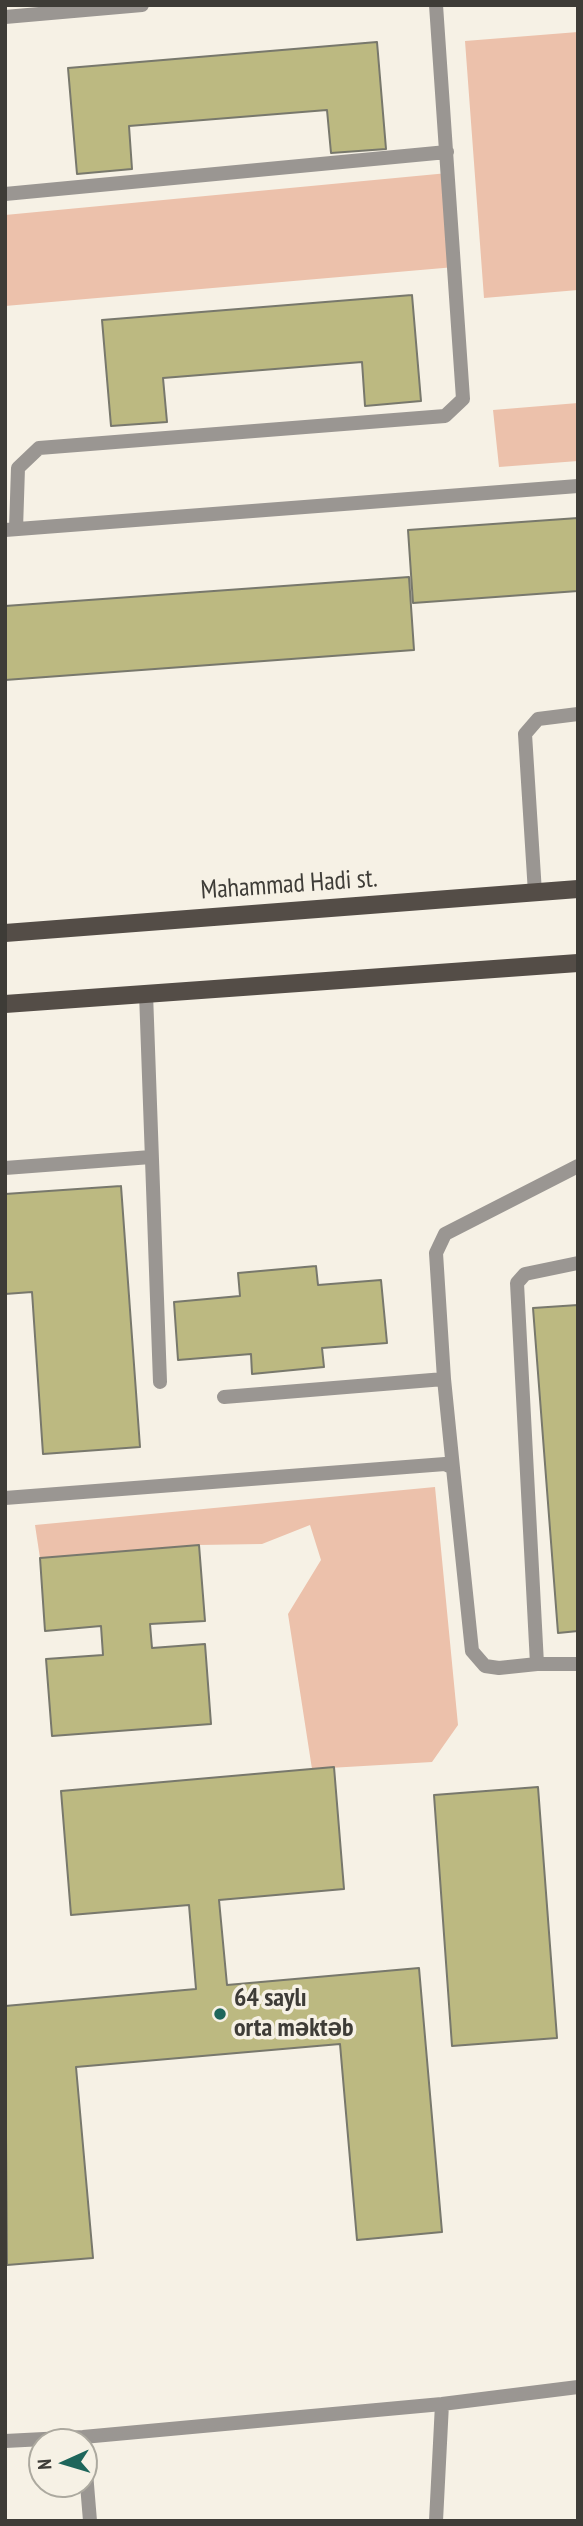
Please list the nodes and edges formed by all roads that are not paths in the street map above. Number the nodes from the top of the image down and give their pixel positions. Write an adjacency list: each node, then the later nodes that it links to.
1 (142, 5): 3 (street)
2 (436, 5): 4 (street)
3 (5, 17)
4 (447, 152): 5 (street); 7 (street)
5 (5, 194)
6 (578, 486): 7 (street)
7 (11, 530)
8 (578, 714): 10 (street)
9 (578, 889): 10 (main road, Mahammad Hadi st.)
10 (535, 893): 11 (main road, Mahammad Hadi st.)
11 (5, 933)
12 (578, 963): 13 (main road)
13 (146, 993): 14 (main road); 15 (street)
14 (5, 1003)
15 (151, 1157): 17 (street); 20 (street)
16 (578, 1166): 19 (street)
17 (5, 1168)
18 (578, 1263): 24 (street)
19 (444, 1379): 21 (street); 22 (street)
20 (160, 1382)
21 (224, 1398)
22 (453, 1468): 23 (street); 24 (street)
23 (5, 1498)
24 (537, 1664): 25 (street)
25 (578, 1664)
26 (578, 2387): 27 (street)
27 (442, 2404): 30 (street); 33 (street)
28 (5, 2441): 29 (street)
29 (28, 2441)
30 (98, 2441)
31 (88, 2498): 32 (street)
32 (90, 2521)
33 (436, 2521)

